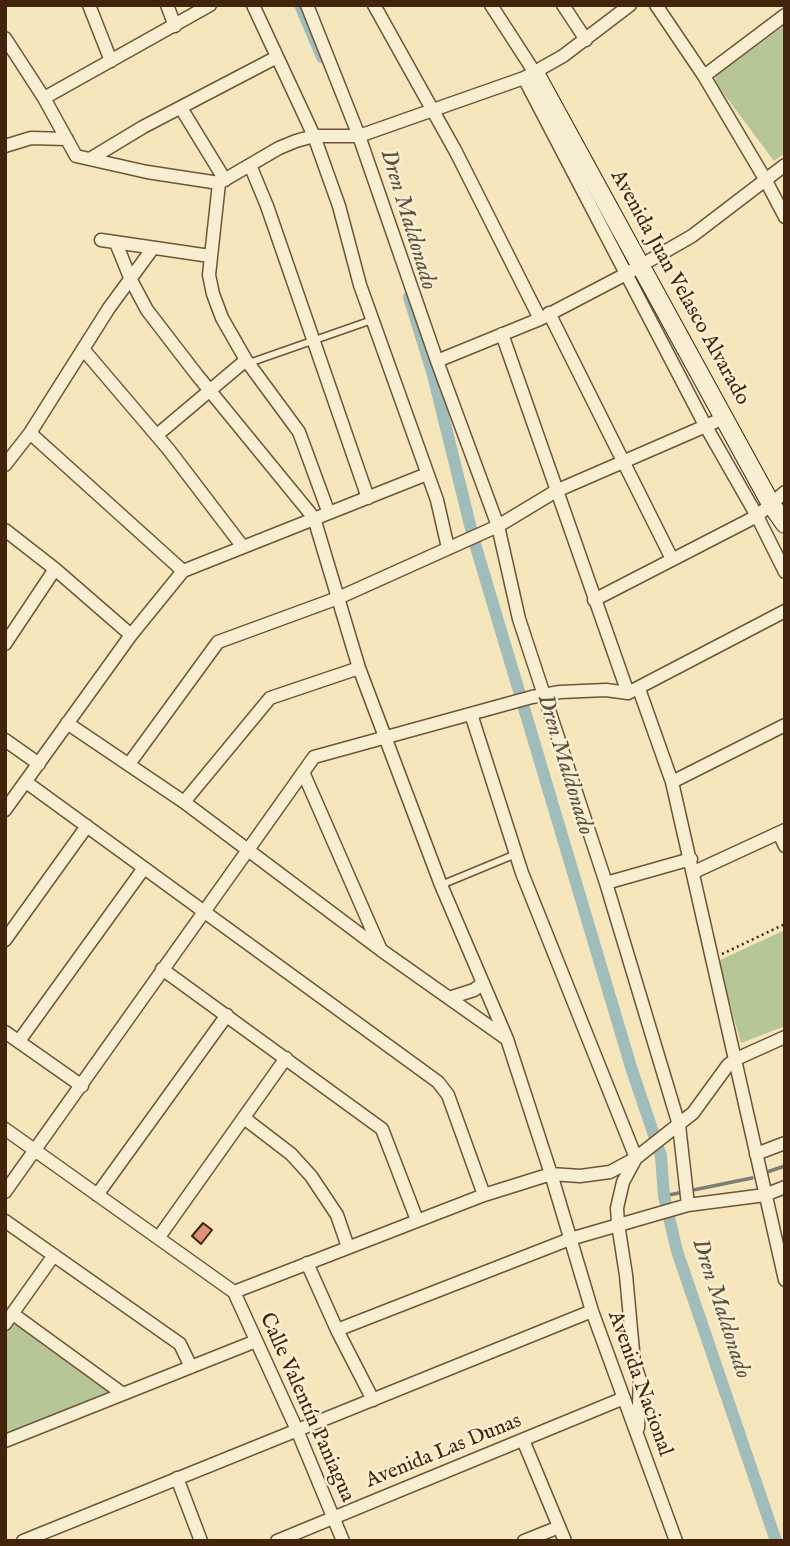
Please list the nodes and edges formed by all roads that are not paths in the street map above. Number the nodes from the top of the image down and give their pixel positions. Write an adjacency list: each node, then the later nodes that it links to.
1 (167, 5): 12 (street)
2 (210, 5): 12 (street)
3 (253, 5): 15 (street)
4 (307, 5): 23 (street)
5 (374, 5): 21 (street)
6 (491, 5): 17 (street)
7 (563, 5): 14 (street)
8 (630, 5): 14 (street)
9 (656, 5): 18 (street)
10 (87, 7): 16 (street)
11 (785, 15): 18 (street)
12 (175, 26): 16 (street)
13 (5, 38): 19 (street)
14 (586, 40): 17 (street)
15 (277, 57): 20 (street); 22 (street)
16 (111, 61): 19 (street)
17 (530, 75): 21 (street); 36 (street, Avenida Juan Velasco Alvarado)
18 (704, 76): 29 (street)
19 (44, 97): 24 (street)
20 (181, 108): 26 (street); 30 (street)
21 (433, 112): 23 (street); 38 (street)
22 (314, 135): 23 (street); 27 (street); 39 (street)
23 (359, 136): 43 (street)
24 (67, 139): 25 (street); 26 (street)
25 (5, 146)
26 (90, 159): 30 (street)
27 (250, 165): 30 (street); 41 (street)
28 (785, 165): 29 (street)
29 (765, 179): 31 (street); 36 (street)
30 (222, 181): 35 (street)
31 (785, 217)
32 (101, 240): 33 (street)
33 (116, 243): 34 (street); 37 (street)
34 (153, 248): 35 (street); 37 (street)
35 (210, 256): 44 (street)
36 (633, 270): 38 (street); 46 (street, Avenida Juan Velasco Alvarado); 47 (street)
37 (131, 280): 42 (street); 45 (street)
38 (544, 316): 40 (street); 50 (street)
39 (372, 320): 41 (lane); 52 (street)
40 (502, 334): 43 (street); 53 (street)
41 (313, 341): 44 (lane); 54 (street)
42 (83, 349): 48 (street); 49 (street)
43 (437, 361): 60 (street)
44 (247, 362): 45 (street); 56 (street)
45 (210, 392): 49 (street); 58 (street)
46 (724, 418): 47 (street); 55 (street, Avenida Juan Velasco Alvarado)
47 (705, 425): 50 (street); 57 (street)
48 (30, 433): 51 (street); 66 (street)
49 (157, 435): 62 (street)
50 (621, 462): 53 (street); 64 (street)
51 (5, 465)
52 (427, 474): 54 (street); 63 (street)
53 (556, 491): 60 (street); 69 (street)
54 (368, 498): 56 (street)
55 (778, 498): 57 (street); 59 (street, Avenida Juan Velasco Alvarado)
56 (328, 512): 58 (street)
57 (757, 516): 64 (street); 67 (street)
58 (314, 517): 62 (street); 68 (street, Avenida Nacional)
59 (785, 524)
60 (498, 526): 63 (street); 75 (street)
61 (5, 530): 65 (street)
62 (243, 547): 66 (street)
63 (448, 548): 68 (street)
64 (672, 559): 69 (street)
65 (55, 569): 71 (street); 72 (street)
66 (183, 571): 71 (street)
67 (785, 572)
68 (338, 598): 73 (street, Avenida Nacional); 82 (street)
69 (594, 600): 74 (street)
70 (785, 611): 74 (street)
71 (131, 635): 77 (street)
72 (5, 644)
73 (359, 668): 79 (street, Avenida Nacional); 86 (street)
74 (634, 691): 75 (street); 85 (street)
75 (538, 696): 76 (street); 95 (street)
76 (471, 714): 79 (street); 92 (street)
77 (67, 723): 81 (street); 82 (street)
78 (785, 725): 85 (street)
79 (384, 736): 83 (street); 96 (street, Avenida Nacional)
80 (5, 740): 81 (street)
81 (39, 764): 84 (street)
82 (129, 764): 86 (street)
83 (303, 772): 91 (street); 99 (street)
84 (26, 782): 87 (street); 88 (street)
85 (672, 782): 93 (street)
86 (184, 802): 91 (street)
87 (5, 810)
88 (87, 826): 94 (street); 98 (street)
89 (782, 832): 90 (street); 93 (street)
90 (785, 846)
91 (247, 850): 97 (street); 99 (street)
92 (516, 854): 96 (lane); 117 (street)
93 (693, 865): 95 (street); 109 (street)
94 (144, 868): 97 (street); 107 (street)
95 (606, 883): 113 (street)
96 (442, 886): 101 (street, Avenida Nacional)
97 (203, 911): 100 (street); 122 (street)
98 (5, 940)
99 (381, 950): 102 (street)
100 (162, 969): 103 (street); 110 (street)
101 (483, 983): 102 (street); 106 (street, Avenida Nacional)
102 (449, 998): 106 (street)
103 (227, 1015): 108 (street); 121 (street)
104 (5, 1031): 107 (street)
105 (785, 1037): 109 (street)
106 (507, 1039): 118 (street, Avenida Nacional)
107 (19, 1041): 110 (street)
108 (286, 1058): 111 (street); 125 (street)
109 (736, 1059): 113 (street); 116 (street)
110 (82, 1086): 115 (street)
111 (244, 1118): 128 (street); 130 (street)
112 (5, 1129): 115 (street)
113 (674, 1129): 117 (street); 124 (street)
114 (785, 1143): 116 (street)
115 (35, 1150): 120 (street); 121 (street)
116 (756, 1154): 123 (street)
117 (636, 1158): 118 (street); 127 (street)
118 (551, 1174): 122 (street); 129 (street, Avenida Nacional)
119 (785, 1187): 123 (street)
120 (5, 1192)
121 (97, 1195): 128 (street)
122 (484, 1195): 125 (street)
123 (765, 1195): 124 (street); 133 (street)
124 (688, 1205): 127 (street)
125 (417, 1220): 130 (street)
126 (5, 1221): 131 (street)
127 (618, 1224): 129 (street); 144 (street)
128 (159, 1237): 134 (street)
129 (570, 1238): 135 (street, Avenida Nacional); 137 (street)
130 (348, 1247): 132 (street)
131 (54, 1255): 136 (street); 139 (street)
132 (307, 1263): 134 (street); 137 (street)
133 (785, 1280)
134 (234, 1292): 138 (street, Calle Valentín Paniagua)
135 (592, 1311): 141 (street, Avenida Nacional); 142 (street)
136 (9, 1319): 140 (street)
137 (337, 1330): 142 (street)
138 (256, 1341): 139 (street); 143 (street, Calle Valentín Paniagua)
139 (191, 1367): 140 (street)
140 (123, 1394): 146 (street)
141 (624, 1398): 144 (street, Avenida Nacional); 145 (street, Avenida Las Dunas)
142 (373, 1400): 143 (street)
143 (297, 1430): 147 (street); 148 (street, Calle Valentín Paniagua)
144 (638, 1434): 156 (street, Avenida Nacional)
145 (523, 1440): 148 (street, Avenida Las Dunas); 149 (street)
146 (5, 1441)
147 (177, 1478): 150 (street); 151 (street)
148 (333, 1518): 152 (street, Avenida Las Dunas); 153 (street, Calle Valentín Paniagua)
149 (559, 1527): 154 (street); 155 (street)
150 (23, 1541)
151 (201, 1541)
152 (277, 1541)
153 (342, 1541)
154 (524, 1541)
155 (565, 1541)
156 (676, 1541)

